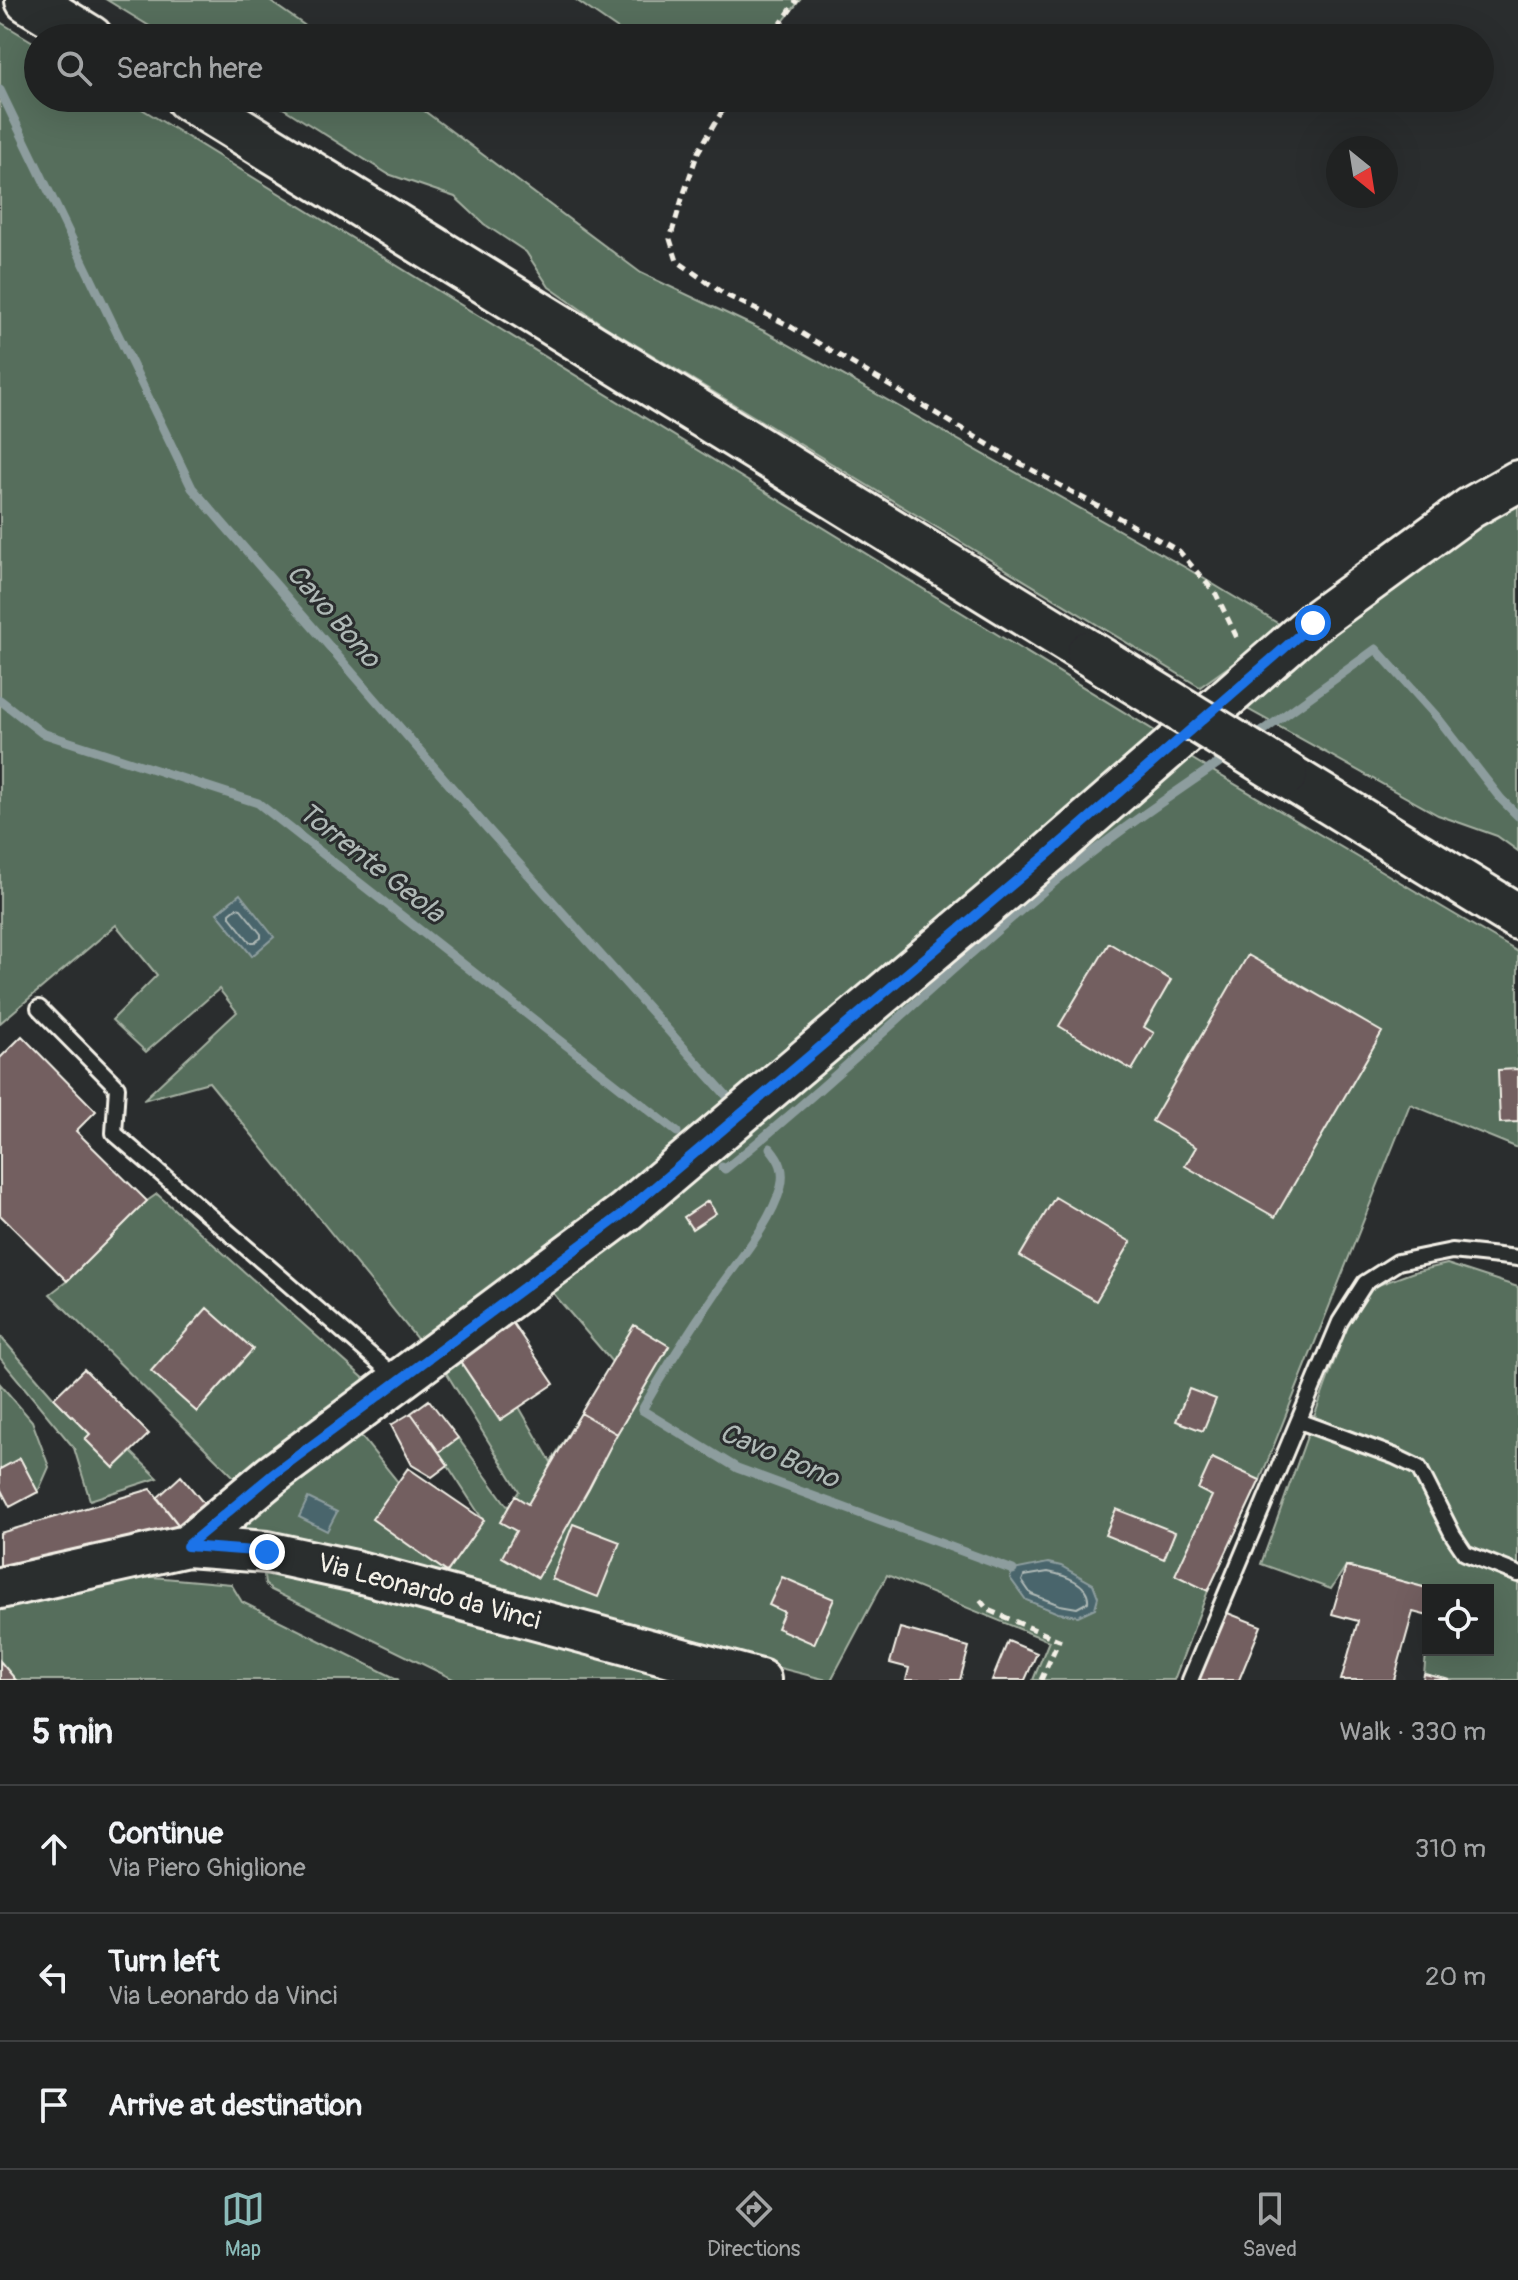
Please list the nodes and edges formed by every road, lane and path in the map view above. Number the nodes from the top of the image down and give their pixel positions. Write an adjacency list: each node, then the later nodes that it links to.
1 (28, 0): 3 (highway)
2 (797, 0): 4 (path)
3 (67, 24)
4 (781, 24)
5 (211, 112): 9 (highway, bridge)
6 (722, 112): 8 (path)
7 (1518, 481): 8 (street)
8 (1255, 674): 12 (street)
9 (1518, 917)
10 (39, 1008): 12 (lane)
11 (1518, 1258): 13 (lane)
12 (400, 1381): 14 (street)
13 (1299, 1421): 15 (lane); 20 (lane)
14 (187, 1546): 16 (street, Via Leonardo da Vinci); 18 (street, Via Leonardo da Vinci)
15 (1518, 1574)
16 (0, 1588)
17 (980, 1600): 19 (path)
18 (760, 1680)
19 (1041, 1680)
20 (1190, 1680)

